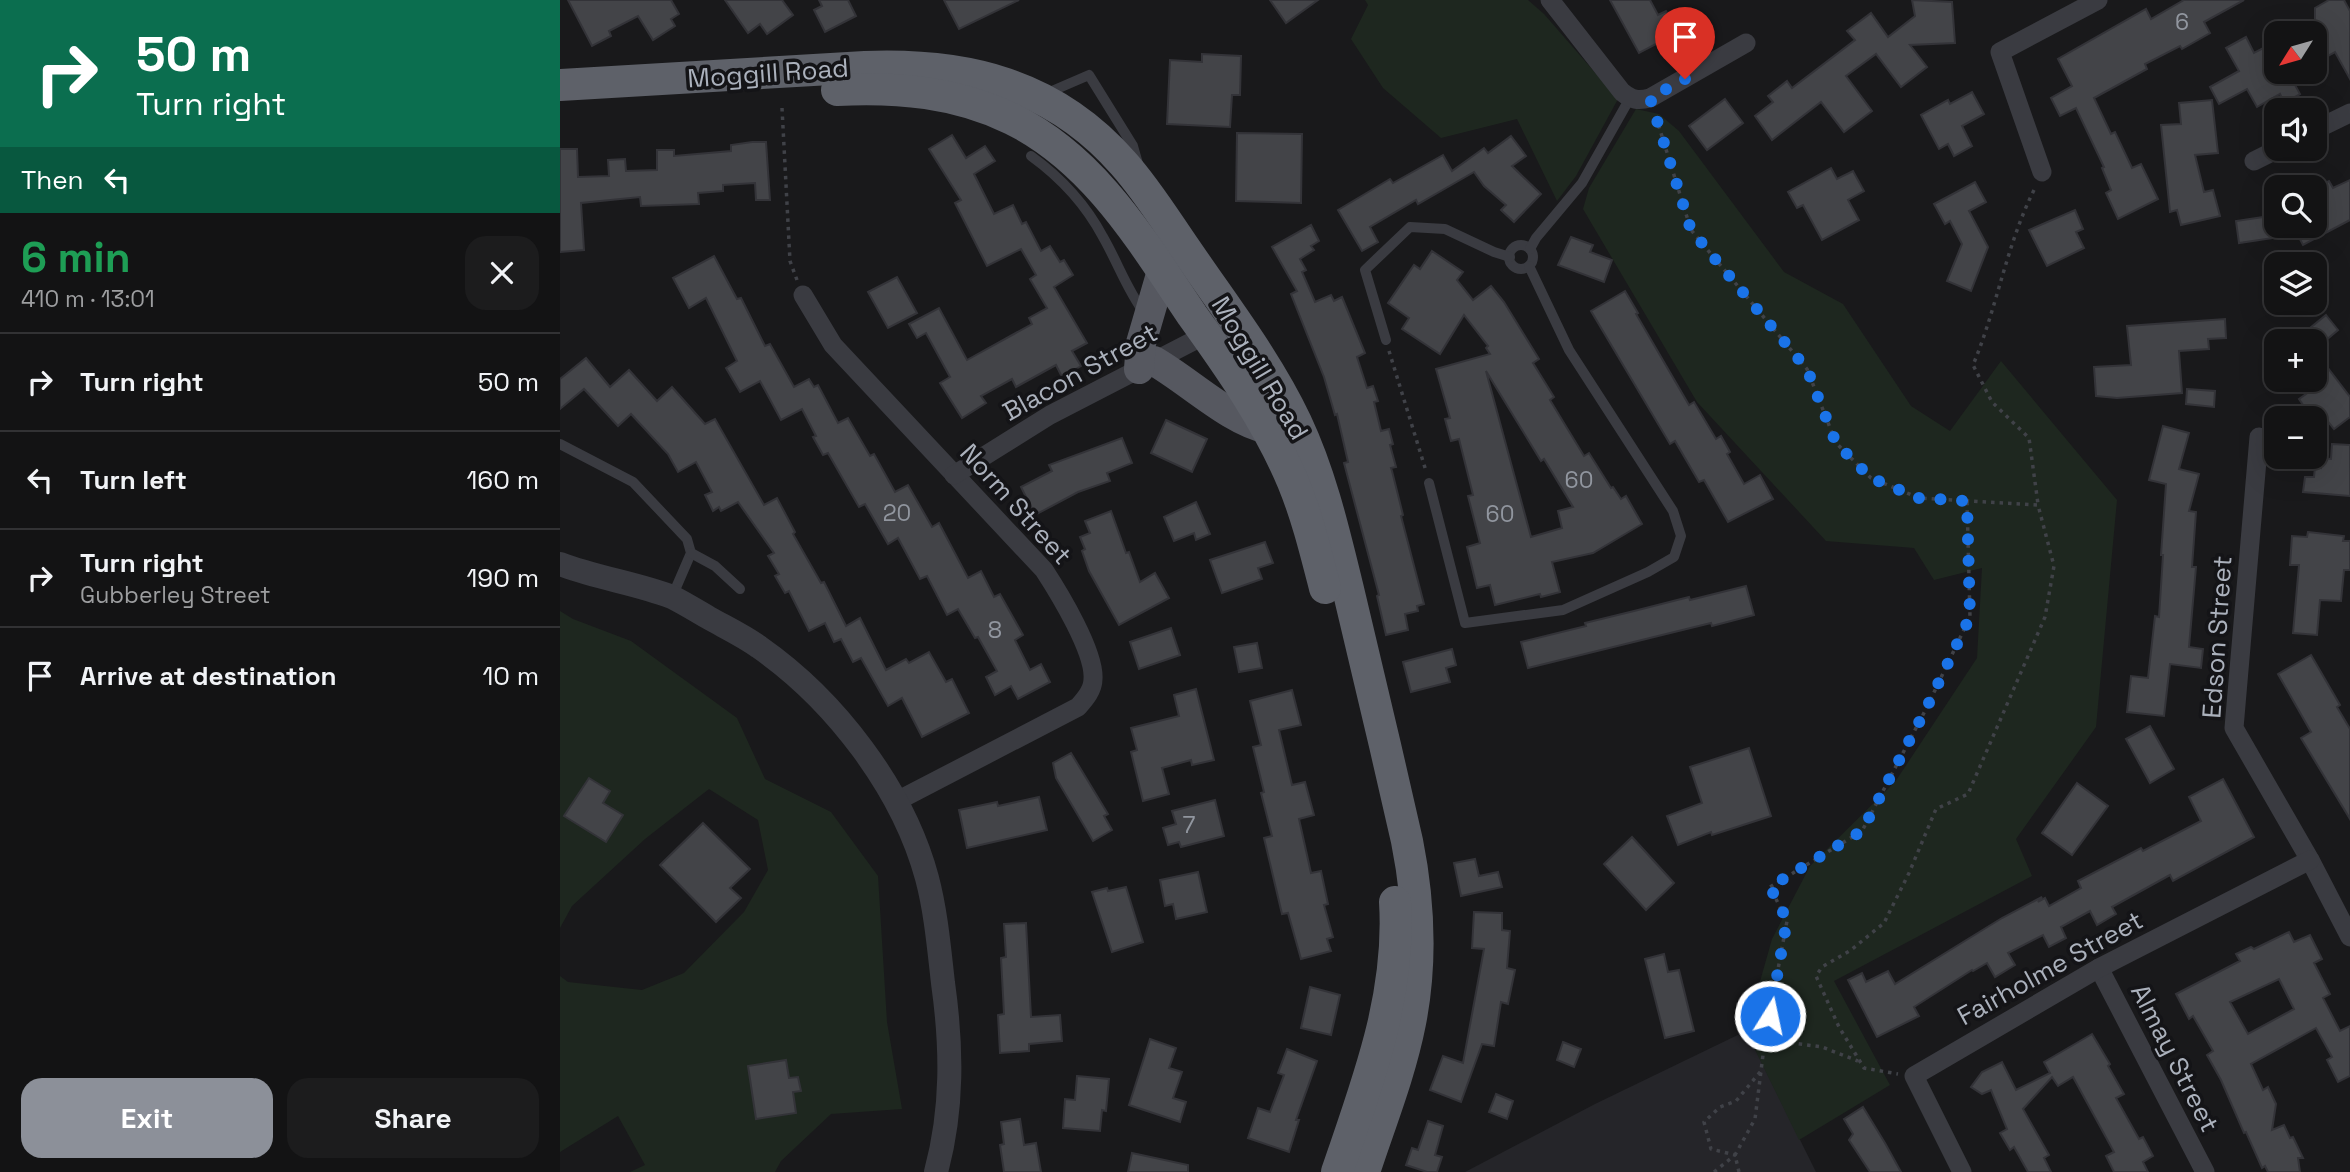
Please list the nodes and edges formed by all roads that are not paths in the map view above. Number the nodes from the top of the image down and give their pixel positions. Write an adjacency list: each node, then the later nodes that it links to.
1 (1550, 0): 6 (street)
2 (2098, 0): 13 (street)
3 (1746, 43): 6 (street)
4 (560, 85): 5 (highway, Moggill Road)
5 (1039, 97): 14 (highway, Moggill Road); 14 (lane)
6 (1630, 98): 15 (lane)
7 (560, 105): 18 (highway, Moggill Road)
8 (2350, 113): 9 (street)
9 (2327, 124)
10 (1031, 156): 20 (lane)
11 (2264, 156): 12 (street)
12 (2254, 161)
13 (2042, 172)
14 (1142, 186): 21 (highway, Moggill Road)
15 (1530, 249): 16 (lane); 17 (lane)
16 (1510, 257): 17 (lane); 23 (lane)
17 (1529, 266): 29 (lane)
18 (1162, 271): 20 (main road); 22 (highway, Moggill Road)
19 (803, 295): 28 (street, Norm Street)
20 (1150, 320): 24 (main road)
21 (1234, 320): 22 (street, Blacon Street); 40 (highway, Moggill Road)
22 (1206, 334): 24 (street, Blacon Street); 25 (highway, Moggill Road)
23 (1386, 340)
24 (1146, 365): 25 (main road); 28 (street, Blacon Street)
25 (1268, 429): 39 (highway, Moggill Road)
26 (2259, 438): 35 (street, Edson Street)
27 (560, 444): 30 (lane)
28 (954, 475): 34 (street, Norm Street)
29 (1429, 483)
30 (691, 553): 32 (lane); 33 (lane)
31 (560, 564): 33 (street)
32 (740, 589)
33 (672, 598): 34 (street)
34 (897, 801): 38 (street)
35 (2310, 860): 36 (street, Edson Street); 37 (street, Fairholme Street)
36 (2350, 937)
37 (2099, 968): 41 (street, Fairholme Street); 42 (street, Almay Street)
38 (936, 1172)
39 (1337, 1172)
40 (1364, 1172)
41 (1962, 1172)
42 (2204, 1172)

